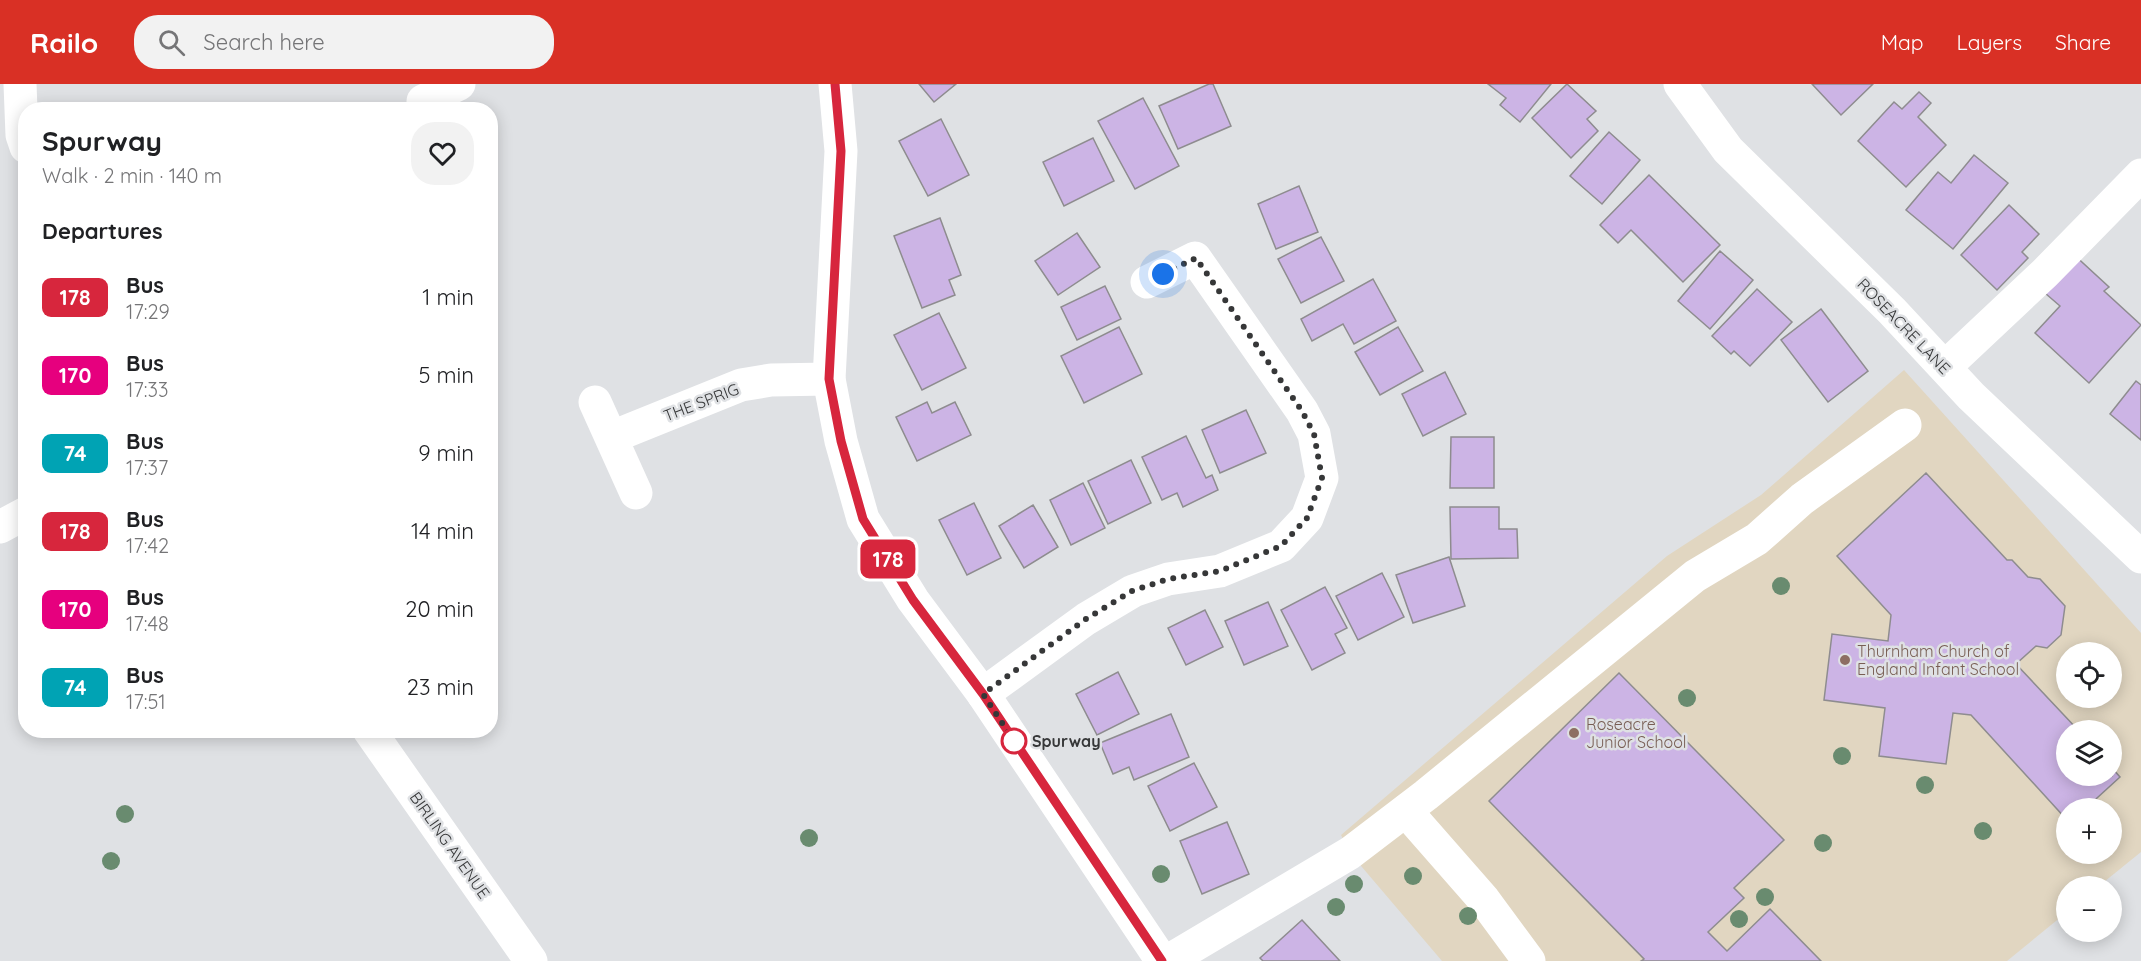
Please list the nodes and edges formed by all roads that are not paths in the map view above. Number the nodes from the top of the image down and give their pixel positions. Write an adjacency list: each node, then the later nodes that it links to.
1 (20, 84): 6 (street)
2 (459, 84): 5 (street)
3 (835, 84): 10 (street)
4 (1680, 84): 9 (street, ROSEACRE LANE)
5 (422, 98)
6 (21, 102)
7 (2141, 175): 9 (street)
8 (1147, 282): 18 (street)
9 (1945, 368): 17 (street, ROSEACRE LANE)
10 (829, 379): 13 (street, THE SPRIG); 18 (street)
11 (595, 402): 13 (street)
12 (1905, 424): 20 (street)
13 (612, 437): 14 (street)
14 (636, 493)
15 (18, 517): 16 (street)
16 (0, 527)
17 (2141, 557)
18 (983, 694): 22 (street)
19 (375, 738): 21 (street, BIRLING AVENUE)
20 (1406, 811): 23 (street); 24 (street)
21 (531, 961)
22 (1162, 961)
23 (1168, 961)
24 (1529, 961)

